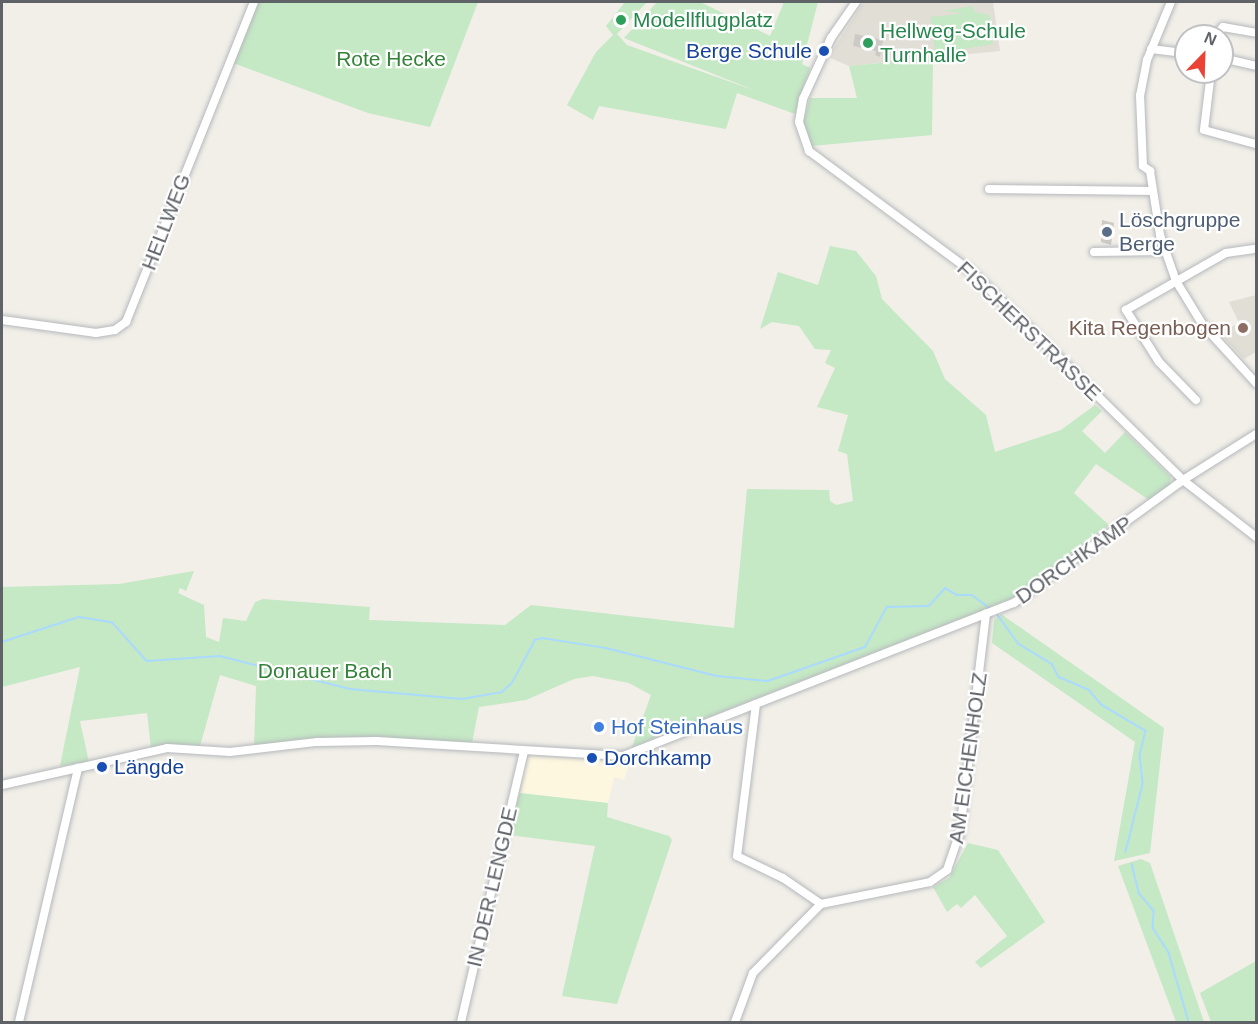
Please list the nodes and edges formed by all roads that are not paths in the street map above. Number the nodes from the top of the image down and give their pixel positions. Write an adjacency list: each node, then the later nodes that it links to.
1 (254, 2): 18 (street, HELLWEG)
2 (856, 2): 22 (street, FISCHERSTRASSE)
3 (1171, 2): 6 (street)
4 (1234, 29): 5 (street)
5 (1257, 33)
6 (1151, 50): 7 (street); 13 (street)
7 (1174, 52)
8 (1234, 61): 9 (street)
9 (1257, 66)
10 (1210, 84): 11 (street)
11 (1257, 144)
12 (989, 189): 13 (street)
13 (1152, 191): 15 (street)
14 (1257, 249): 17 (street)
15 (1165, 251): 16 (street); 17 (street)
16 (1094, 252)
17 (1176, 281): 19 (street); 20 (street)
18 (2, 320)
19 (1257, 383)
20 (1196, 400)
21 (1257, 434): 22 (street, DORCHKAMP)
22 (1183, 480): 23 (street, FISCHERSTRASSE); 24 (street, DORCHKAMP)
23 (1257, 537)
24 (992, 612): 25 (street, DORCHKAMP); 29 (street, AM EICHENHOLZ)
25 (756, 704): 26 (street, DORCHKAMP); 29 (street)
26 (524, 752): 27 (street, DORCHKAMP); 31 (street, IN DER LENGDE)
27 (78, 768): 28 (street, DORCHKAMP); 30 (street)
28 (2, 785)
29 (821, 904): 32 (street)
30 (19, 1023)
31 (461, 1023)
32 (735, 1023)

